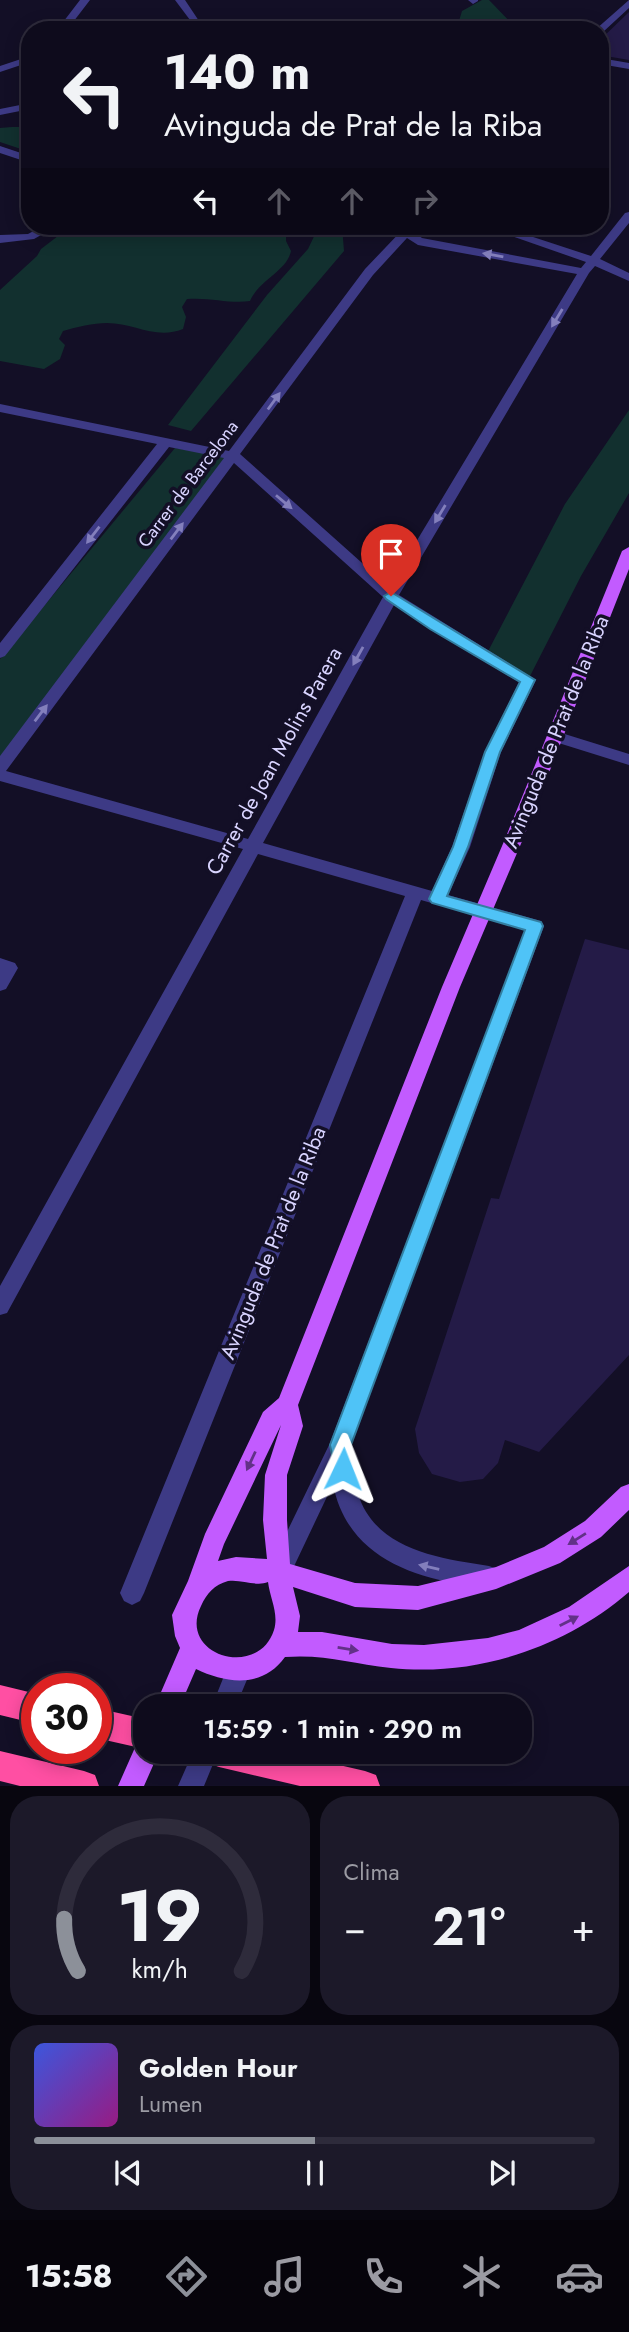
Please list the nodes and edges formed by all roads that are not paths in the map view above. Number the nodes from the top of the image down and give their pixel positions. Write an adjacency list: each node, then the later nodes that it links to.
1 (85, 0): 4 (street)
2 (180, 0): 5 (street)
3 (629, 3): 6 (street)
4 (69, 21)
5 (196, 21)
6 (609, 22)
7 (21, 62): 10 (street)
8 (609, 63): 9 (street)
9 (629, 66)
10 (0, 69)
11 (21, 108): 12 (street)
12 (0, 112)
13 (0, 149): 14 (street)
14 (21, 157)
15 (629, 215): 21 (street, Carrer de Joan Molins Parera)
16 (34, 235): 20 (street)
17 (404, 235): 26 (street, Carrer de Barcelona, one-way to 17)
18 (414, 235): 22 (street, one-way to 18)
19 (516, 235): 21 (street)
20 (0, 239)
21 (594, 261): 22 (street, Carrer de Joan Molins Parera); 23 (street)
22 (584, 272): 28 (street, Carrer de Joan Molins Parera, one-way to 28)
23 (629, 277)
24 (3, 412): 25 (street)
25 (165, 443): 26 (street); 29 (street, one-way to 29)
26 (234, 456): 28 (street, one-way to 28); 32 (street, Carrer de Barcelona, one-way to 26)
27 (629, 551): 30 (main road, Avinguda de Prat de la Riba)
28 (391, 596): 34 (street, Carrer de Joan Molins Parera, one-way to 34); 36 (street)
29 (0, 653)
30 (555, 736): 31 (street); 37 (main road, Avinguda de Prat de la Riba)
31 (629, 761)
32 (0, 768)
33 (0, 775): 34 (street)
34 (253, 847): 35 (street); 40 (street, Carrer de Joan Molins Parera)
35 (415, 893): 36 (street); 48 (street, Avinguda de Prat de la Riba)
36 (437, 899): 37 (street)
37 (481, 912): 41 (main road, Avinguda de Prat de la Riba); 42 (street)
38 (0, 965): 39 (street)
39 (0, 984)
40 (0, 1306)
41 (287, 1405): 46 (main road); 47 (main road, one-way to 47)
42 (340, 1445): 45 (street, one-way to 42); 46 (street)
43 (629, 1495): 45 (main road, one-way to 45)
44 (629, 1577): 49 (main road, one-way to 44)
45 (496, 1578): 46 (main road)
46 (281, 1582): 47 (main road); 49 (main road)
47 (199, 1585): 50 (main road)
48 (132, 1593)
49 (280, 1646): 51 (main road)
50 (193, 1648): 51 (main road); 52 (main road)
51 (239, 1670): 53 (street)
52 (172, 1694)
53 (229, 1694)
54 (0, 1700): 55 (highway)
55 (21, 1705)
56 (112, 1727): 57 (highway)
57 (133, 1731)
58 (141, 1764): 63 (main road)
59 (200, 1764): 64 (street)
60 (271, 1764): 65 (highway)
61 (0, 1766): 62 (highway)
62 (85, 1786)
63 (131, 1786)
64 (191, 1786)
65 (365, 1786)

